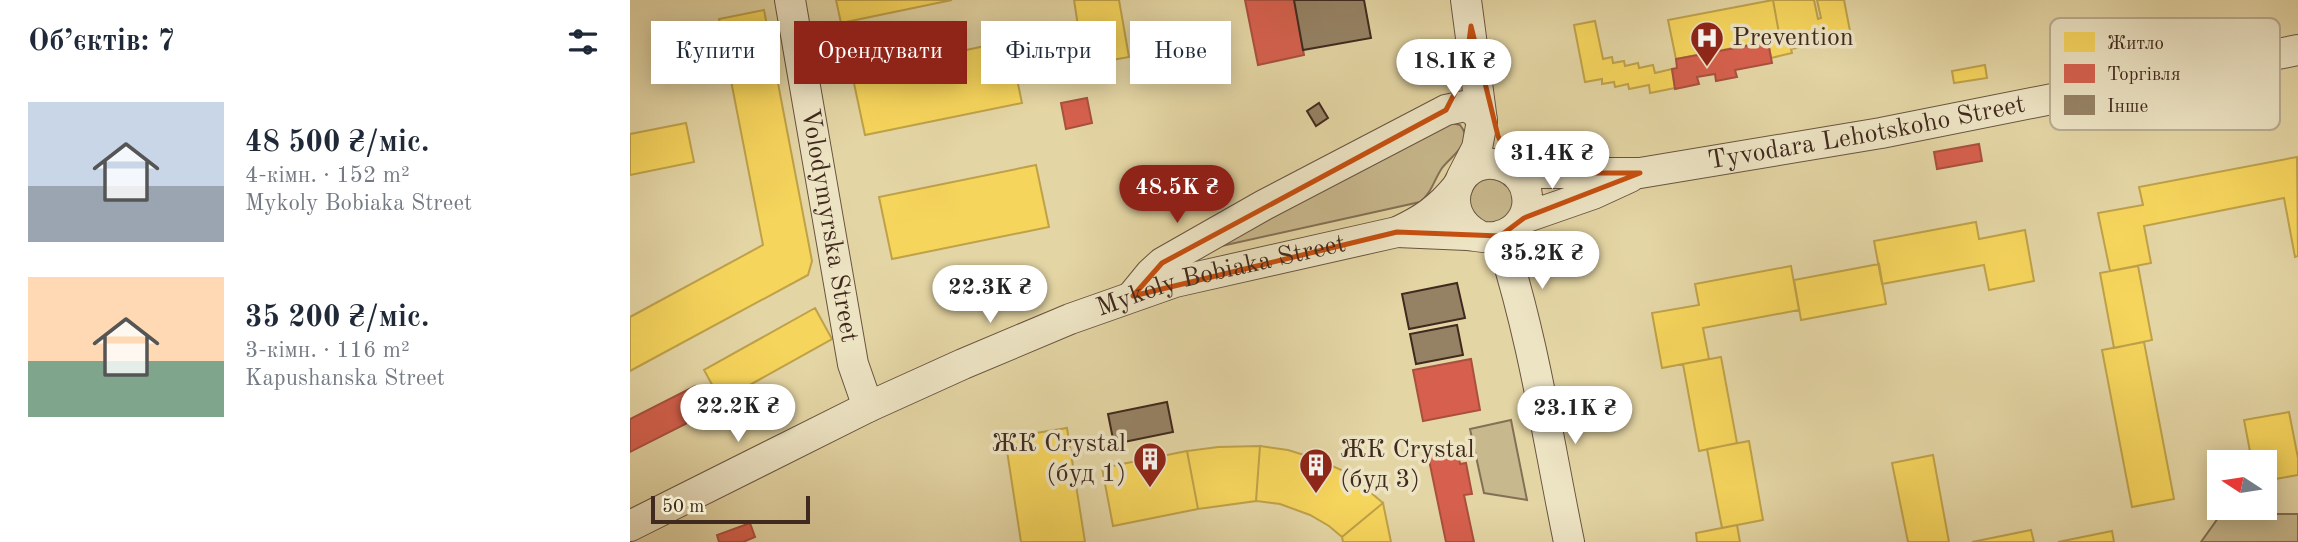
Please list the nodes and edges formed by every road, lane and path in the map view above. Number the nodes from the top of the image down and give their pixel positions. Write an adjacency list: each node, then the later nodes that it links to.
1 (790, 0): 15 (street, Volodymyrska Street)
2 (1468, 13): 6 (street); 7 (street); 8 (street)
3 (2298, 50): 4 (street, Tyvodara Lehotskoho Street)
4 (2280, 54)
5 (2050, 99): 9 (street, Tyvodara Lehotskoho Street)
6 (1446, 110): 7 (street); 14 (street)
7 (1482, 121): 10 (street)
8 (1516, 173): 9 (street, Tyvodara Lehotskoho Street); 10 (street); 11 (street)
9 (1640, 173): 11 (street, Tyvodara Lehotskoho Street)
10 (1460, 182): 12 (street, Mykoly Bobiaka Street); 13 (street)
11 (1524, 218): 13 (street)
12 (1397, 232): 13 (street, Mykoly Bobiaka Street); 14 (street, Mykoly Bobiaka Street)
13 (1490, 236): 17 (street)
14 (1133, 296): 15 (street, Mykoly Bobiaka Street)
15 (868, 407): 16 (street, Mykoly Bobiaka Street)
16 (630, 526)
17 (1569, 542)

